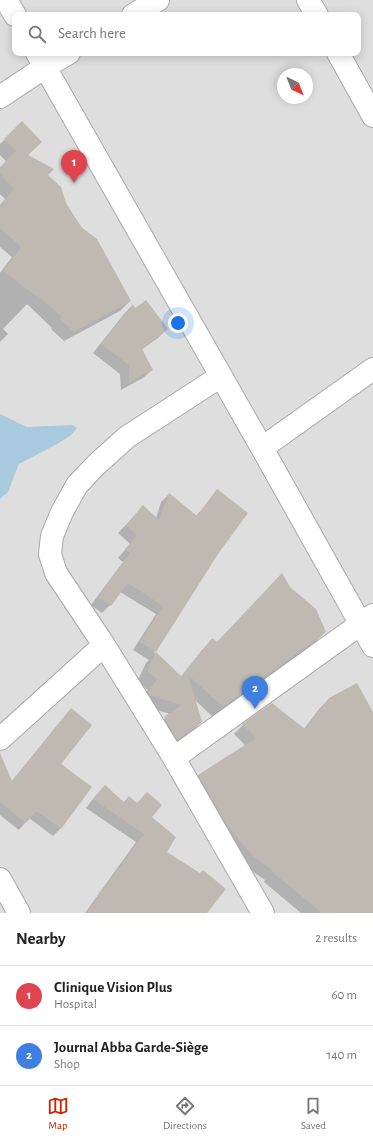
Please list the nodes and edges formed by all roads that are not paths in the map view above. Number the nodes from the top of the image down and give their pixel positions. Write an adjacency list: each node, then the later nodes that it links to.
1 (6, 0): 4 (street)
2 (158, 0): 5 (street)
3 (308, 0): 6 (street)
4 (13, 12)
5 (138, 12)
6 (315, 12)
7 (57, 56): 9 (street)
8 (340, 56): 11 (street)
9 (41, 60): 10 (street); 13 (street)
10 (0, 97)
11 (373, 116)
12 (373, 369): 14 (street)
13 (221, 376): 14 (street); 16 (street)
14 (262, 448): 15 (street)
15 (367, 620): 17 (street); 19 (street)
16 (104, 646): 18 (street); 19 (street)
17 (373, 646)
18 (0, 739)
19 (174, 758): 22 (street)
20 (0, 879): 21 (street)
21 (19, 913)
22 (263, 913)

